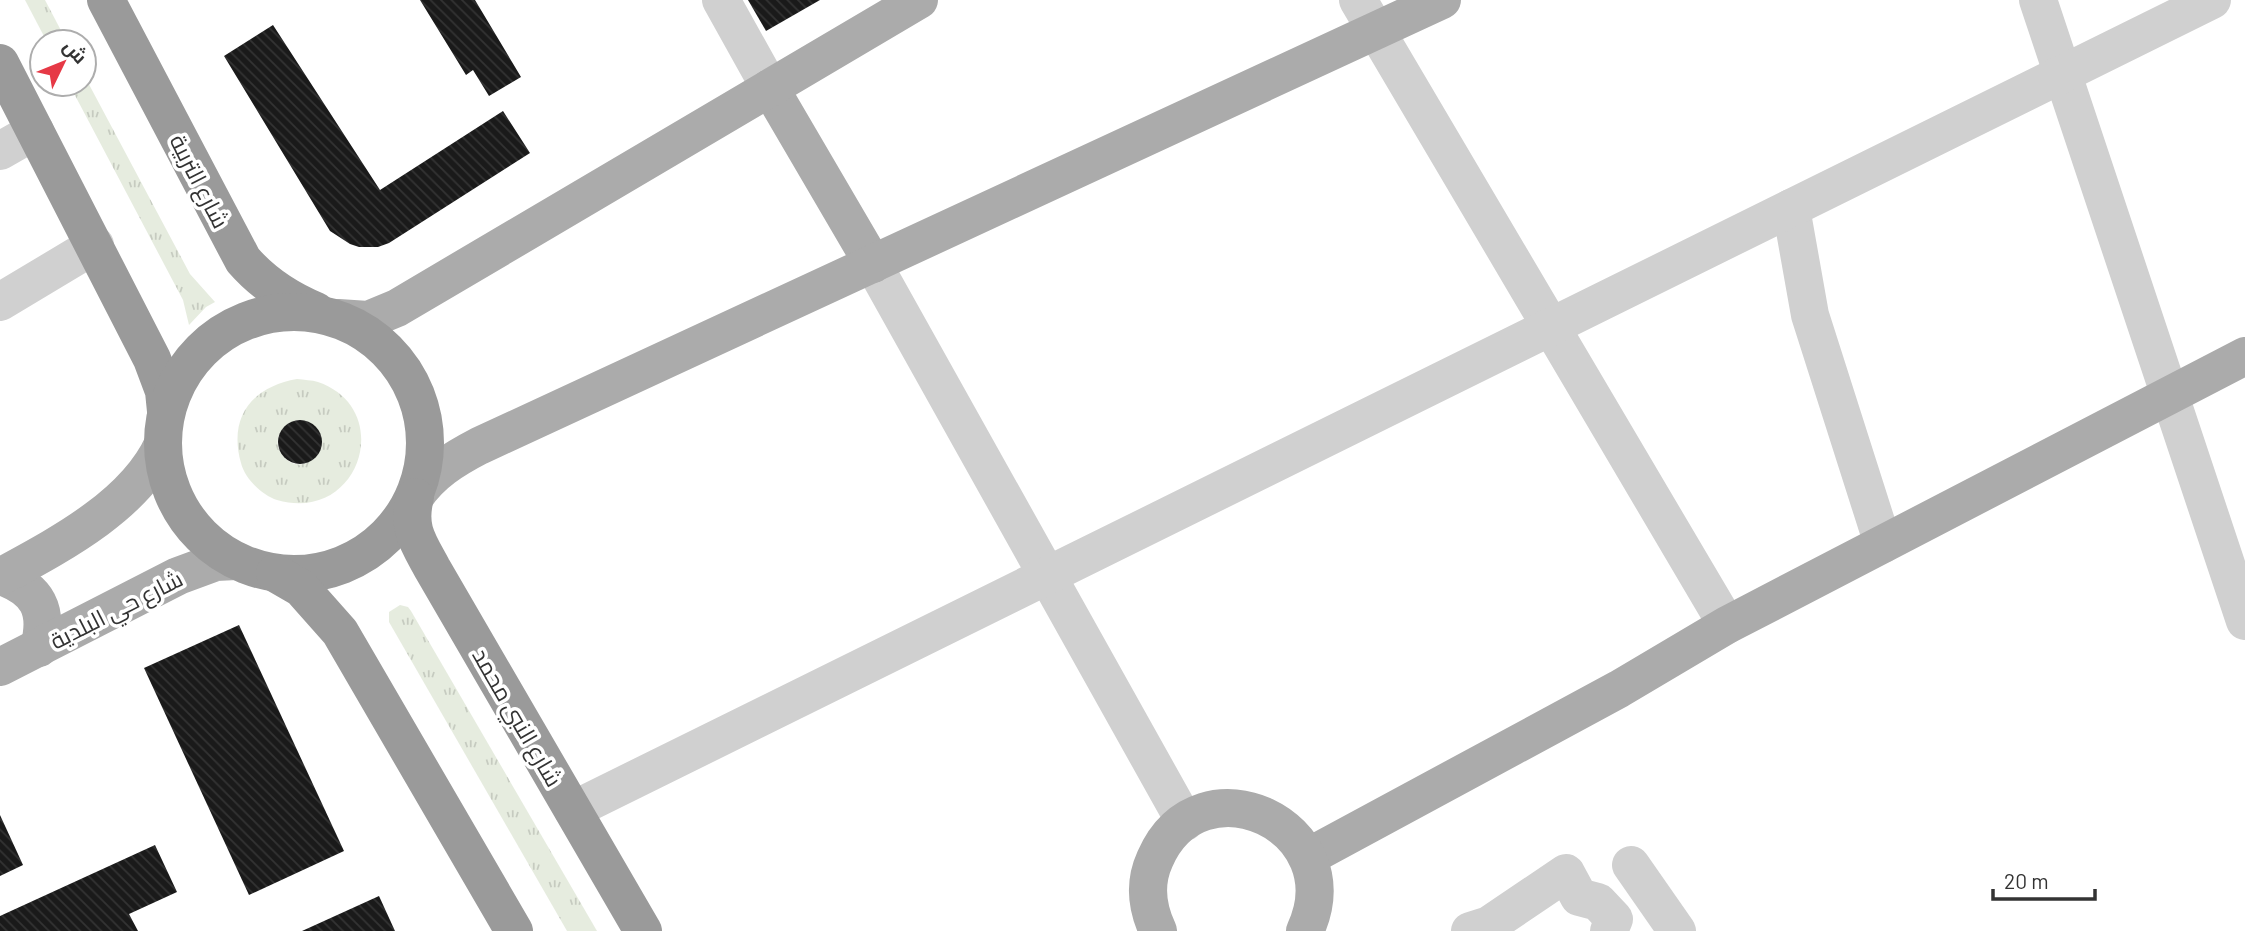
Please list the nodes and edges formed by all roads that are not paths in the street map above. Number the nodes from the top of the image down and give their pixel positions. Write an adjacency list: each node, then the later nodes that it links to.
1 (106, 0): 17 (highway, شارع التربية)
2 (720, 0): 10 (street)
3 (919, 0): 10 (main road)
4 (1442, 0): 7 (main road)
5 (2038, 0): 9 (street)
6 (2212, 0): 9 (street)
7 (1367, 15): 15 (main road); 18 (street)
8 (0, 63): 11 (highway)
9 (2063, 74): 13 (street); 20 (street)
10 (770, 88): 15 (main road); 17 (main road)
11 (35, 131): 12 (street); 14 (highway)
12 (0, 151)
13 (1791, 208): 18 (street); 23 (street)
14 (94, 245): 16 (street); 21 (highway)
15 (873, 264): 22 (main road); 26 (street)
16 (0, 302)
17 (338, 318): 21 (highway); 22 (highway)
18 (1551, 327): 26 (street); 29 (street)
19 (2245, 356): 20 (main road)
20 (2170, 395): 23 (main road); 28 (street)
21 (165, 428): 24 (highway); 27 (main road)
22 (415, 497): 25 (highway); 32 (highway, شارع النبي محمد)
23 (1883, 544): 29 (main road)
24 (236, 561): 25 (highway); 30 (main road, شارع حي البلدية)
25 (275, 573): 36 (highway)
26 (1049, 575): 32 (street); 33 (street)
27 (1, 576): 30 (main road)
28 (2245, 621)
29 (1727, 625): 34 (main road)
30 (39, 648): 31 (main road, شارع حي البلدية)
31 (0, 667)
32 (573, 810): 37 (highway, شارع النبي محمد)
33 (1185, 822): 34 (main road); 38 (main road)
34 (1308, 857): 39 (main road)
35 (1631, 865): 42 (street)
36 (514, 931)
37 (643, 931)
38 (1158, 931)
39 (1305, 931)
40 (1470, 931): 41 (street)
41 (1609, 931)
42 (1677, 931)

